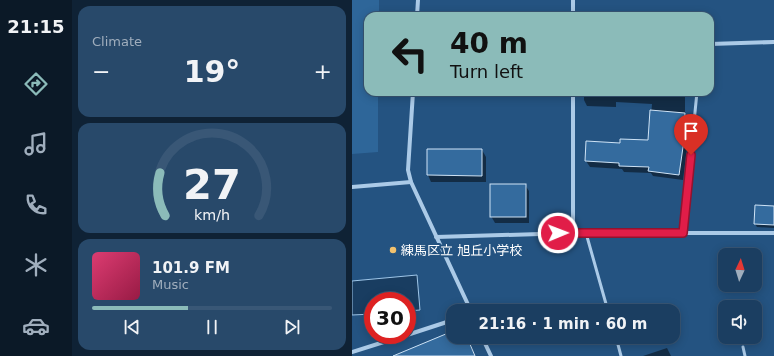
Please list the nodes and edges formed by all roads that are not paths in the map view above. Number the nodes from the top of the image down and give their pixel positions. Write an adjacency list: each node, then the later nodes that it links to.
1 (418, 0): 3 (street)
2 (573, 0): 4 (street)
3 (417, 12)
4 (573, 12)
5 (774, 42): 6 (street)
6 (714, 44)
7 (413, 96): 10 (street)
8 (573, 96): 12 (street)
9 (697, 96): 14 (lane)
10 (411, 182): 11 (street); 16 (street)
11 (352, 187)
12 (573, 233): 13 (street); 16 (street)
13 (586, 233): 14 (street); 18 (lane)
14 (683, 233): 15 (street)
15 (774, 233)
16 (436, 237): 17 (street)
17 (468, 304)
18 (606, 304)
19 (446, 322): 20 (street)
20 (416, 332)
21 (377, 344): 25 (street)
22 (485, 344): 26 (street)
23 (618, 344): 27 (lane)
24 (743, 346): 28 (lane)
25 (352, 352)
26 (491, 356)
27 (621, 356)
28 (745, 356)

